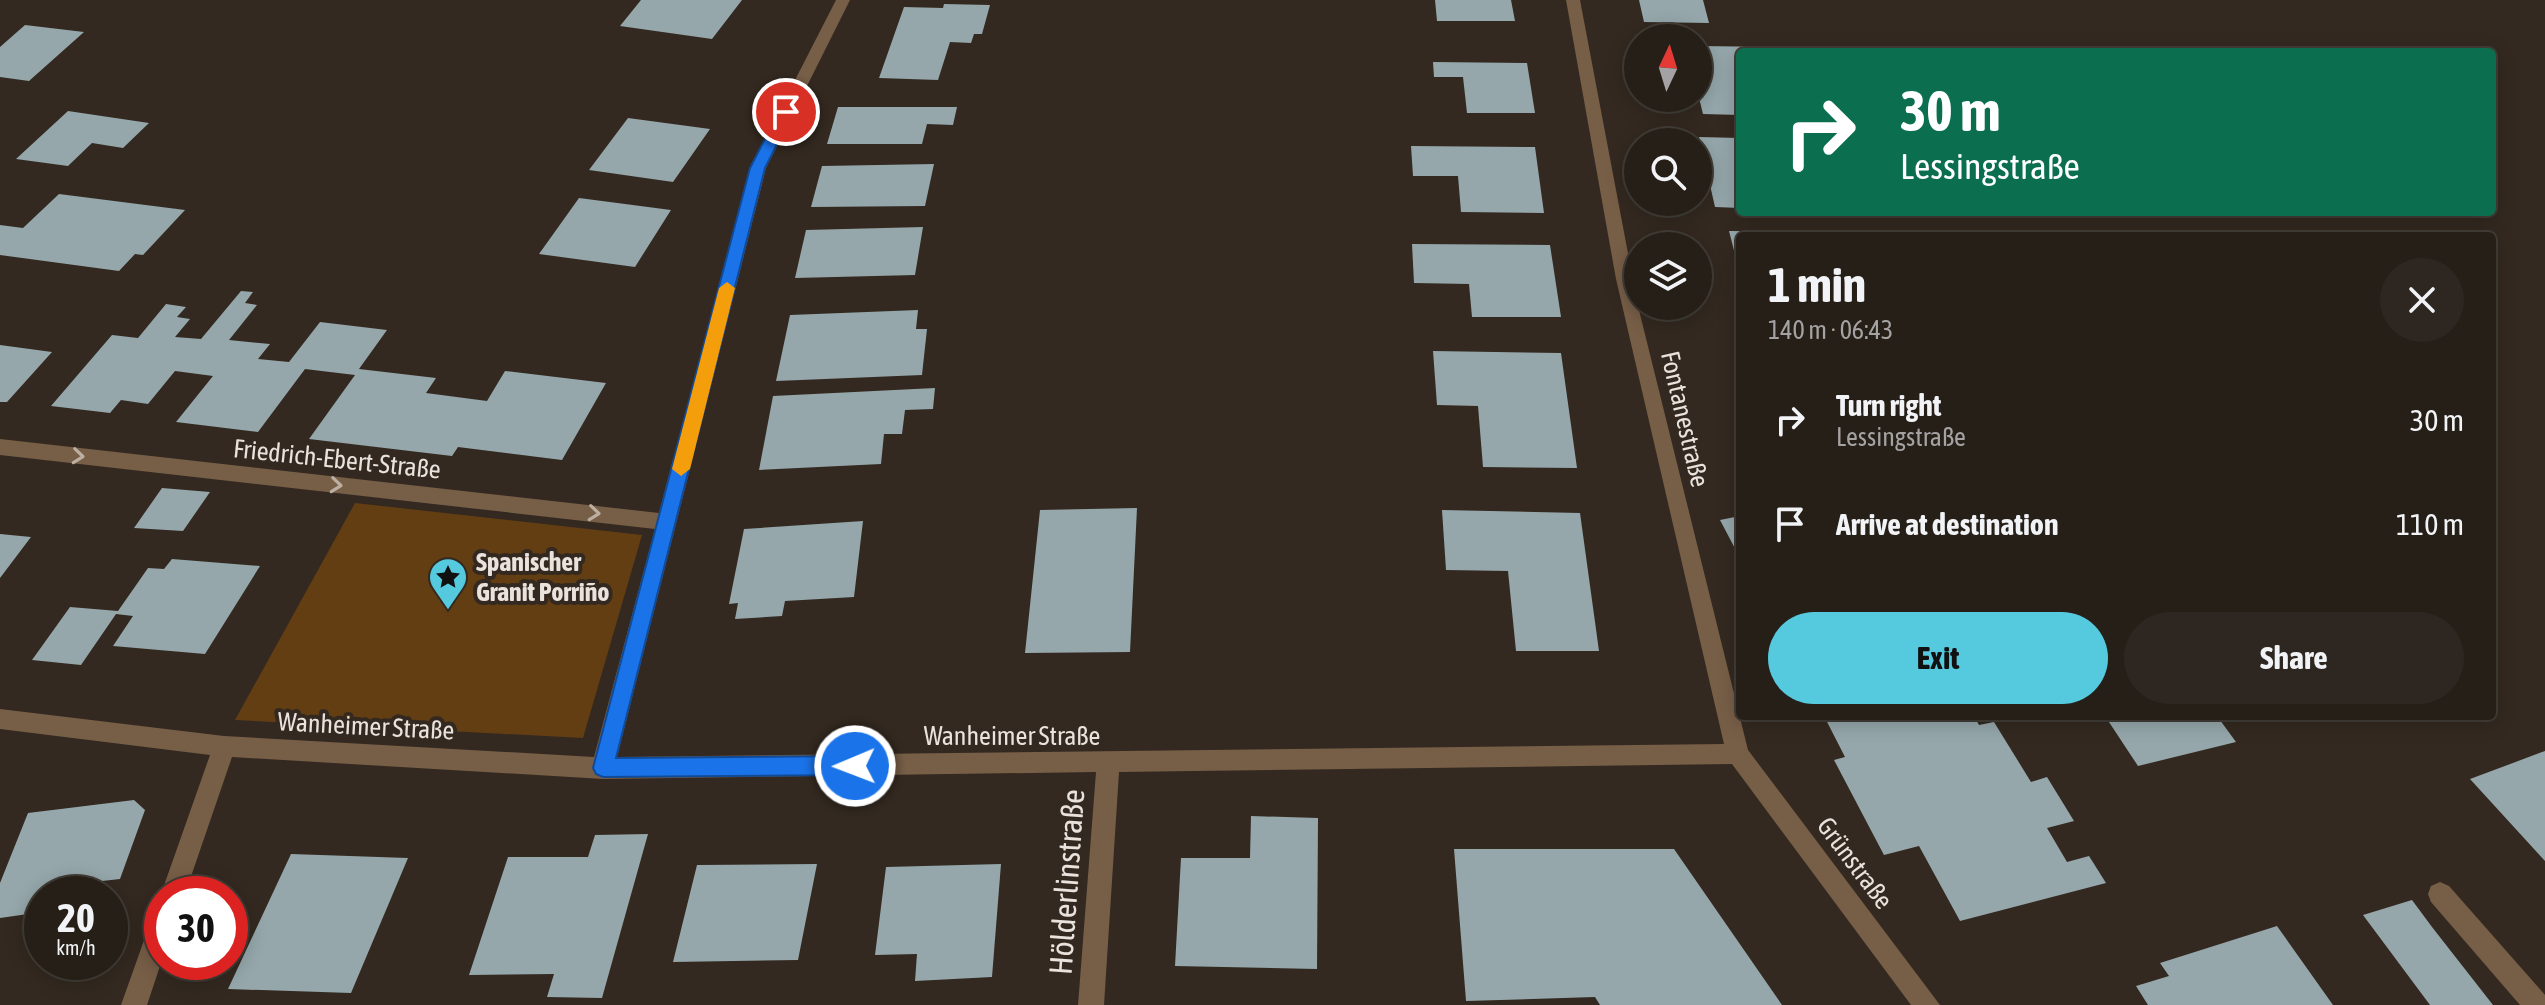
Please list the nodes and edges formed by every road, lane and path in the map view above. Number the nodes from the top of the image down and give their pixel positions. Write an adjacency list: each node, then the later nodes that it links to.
1 (843, 0): 4 (street)
2 (1573, 0): 7 (street, Fontanestraße)
3 (0, 447): 4 (street, Friedrich-Ebert-Straße, one-way to 4)
4 (667, 522): 9 (street)
5 (0, 719): 6 (street, Wanheimer Straße)
6 (224, 746): 9 (street, Wanheimer Straße); 10 (street)
7 (1738, 754): 8 (street, Wanheimer Straße); 15 (street, Grünstraße)
8 (1108, 764): 9 (street, Wanheimer Straße); 14 (street, Hölderlinstraße)
9 (603, 768)
10 (179, 876)
11 (2440, 894): 16 (street)
12 (144, 976): 13 (street)
13 (134, 1005)
14 (1091, 1005)
15 (1927, 1005)
16 (2537, 1005)

